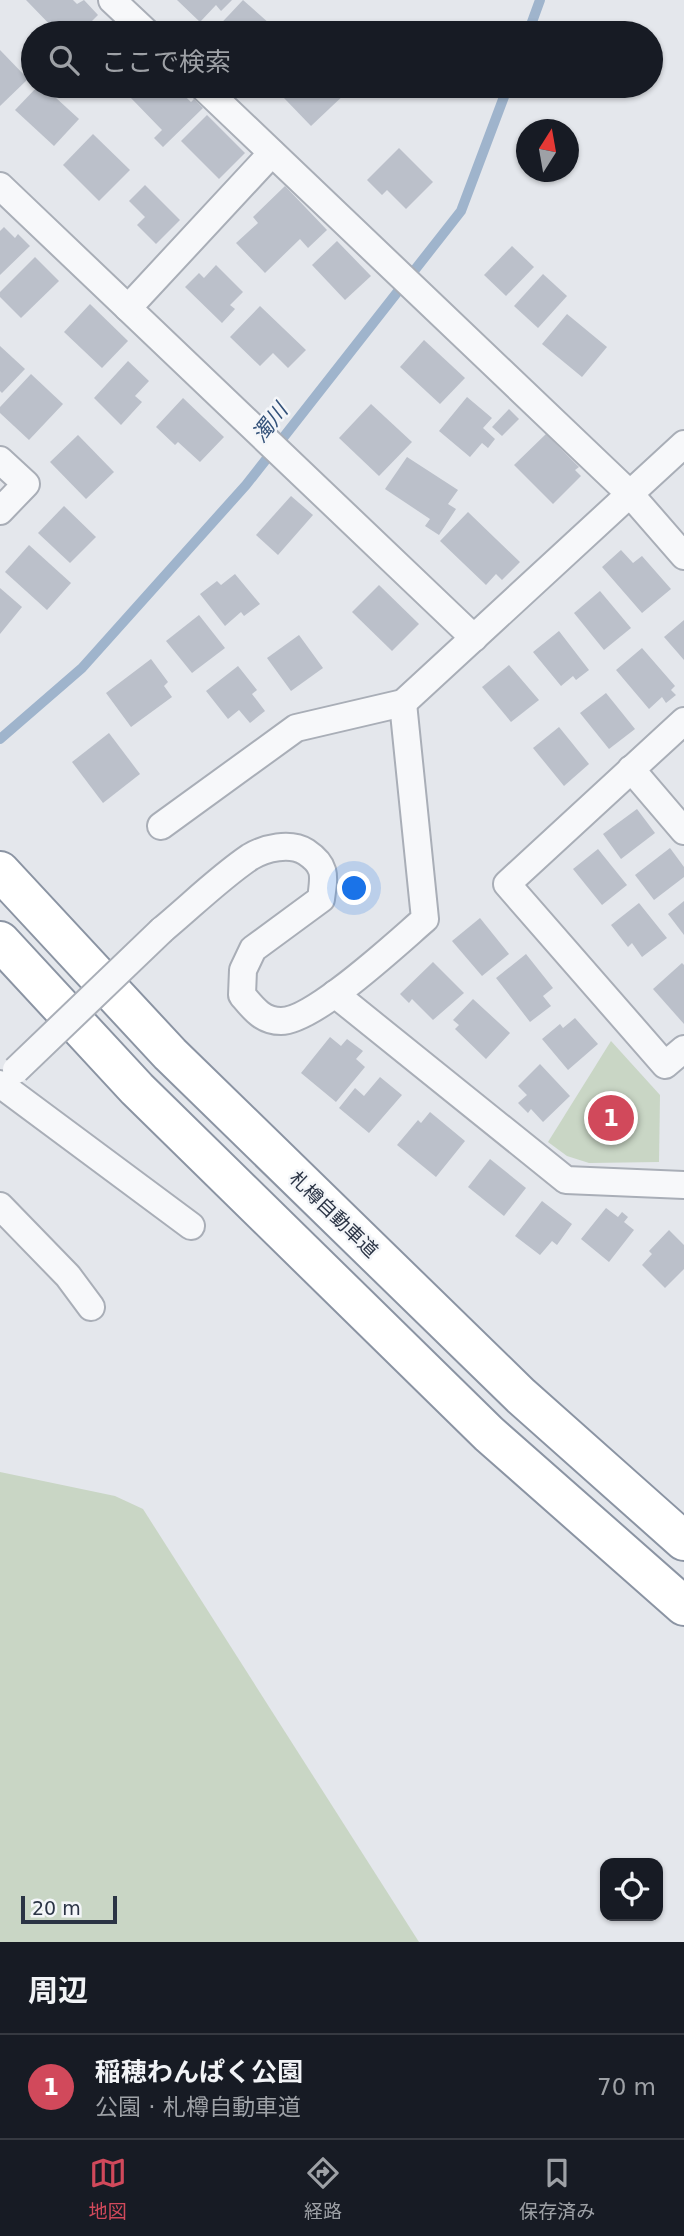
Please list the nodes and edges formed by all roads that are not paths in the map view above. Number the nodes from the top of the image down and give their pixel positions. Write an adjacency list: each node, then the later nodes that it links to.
1 (112, 0): 2 (street)
2 (134, 21)
3 (215, 98): 4 (street)
4 (272, 153): 6 (street); 9 (street)
5 (0, 186): 6 (street)
6 (128, 308): 12 (street)
7 (684, 444): 9 (street)
8 (0, 460): 10 (street)
9 (630, 494): 11 (street); 12 (street)
10 (0, 511)
11 (684, 556)
12 (474, 638): 13 (street)
13 (403, 704): 16 (street); 20 (street)
14 (684, 721): 15 (street)
15 (631, 769): 17 (street); 21 (street)
16 (161, 826)
17 (684, 831)
18 (0, 872): 27 (highway, 札樽自動車道)
19 (0, 942): 28 (highway)
20 (335, 994): 22 (street, bridge); 23 (street)
21 (684, 1049)
22 (5, 1078): 25 (street)
23 (684, 1185)
24 (0, 1206): 26 (street)
25 (191, 1226)
26 (91, 1307)
27 (684, 1541)
28 (684, 1606)

